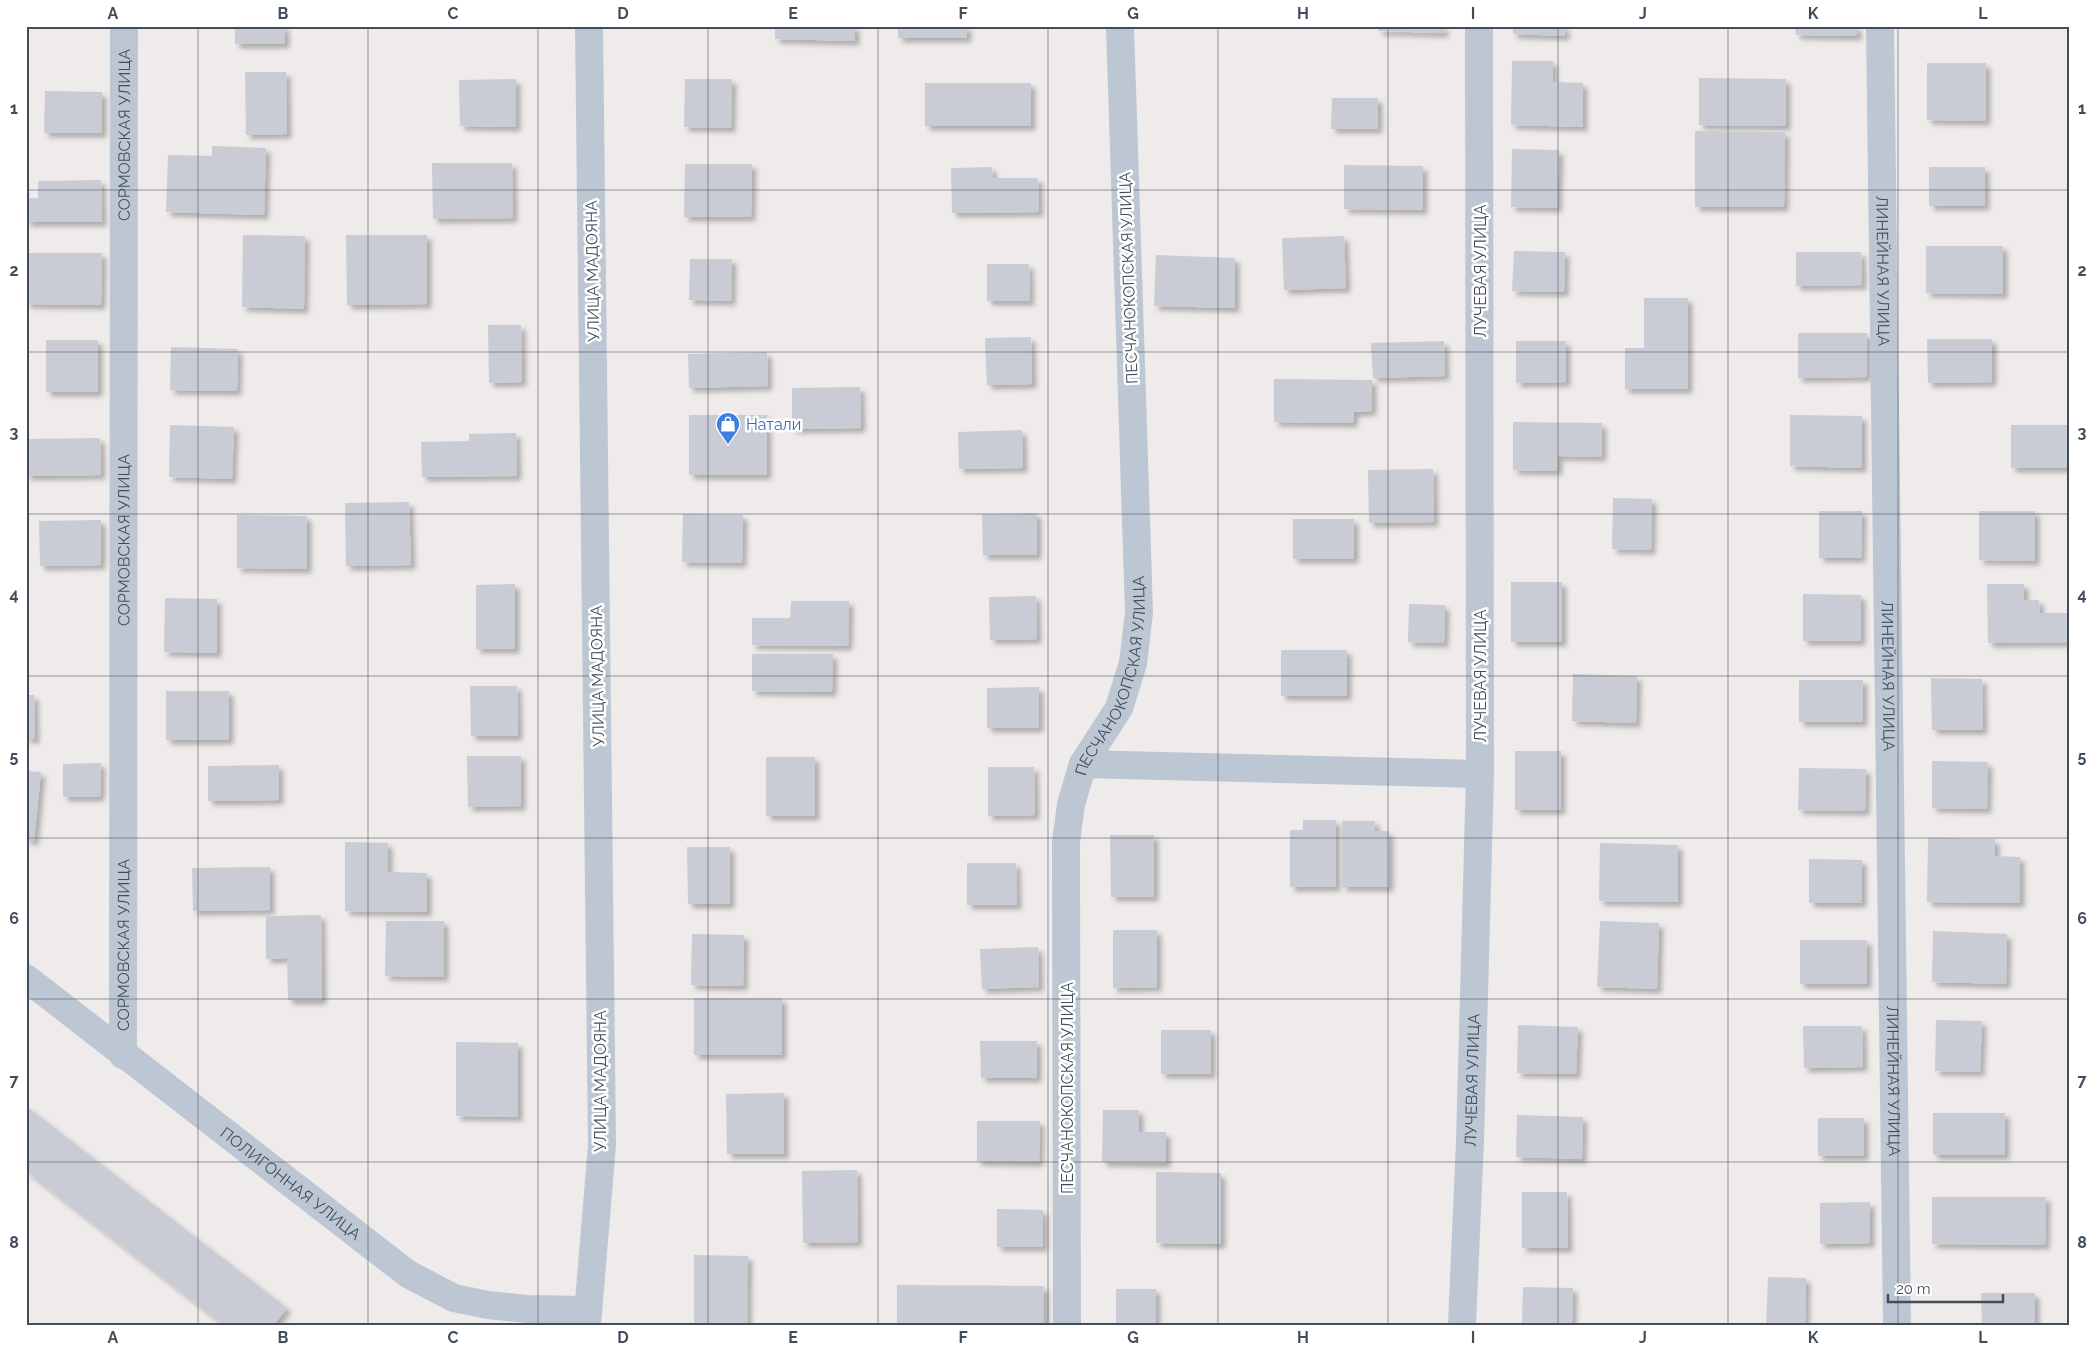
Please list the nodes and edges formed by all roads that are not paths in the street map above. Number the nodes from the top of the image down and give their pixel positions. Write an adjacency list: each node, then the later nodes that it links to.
1 (124, 26): 9 (street, СОРМОВСКАЯ УЛИЦА)
2 (589, 26): 10 (street, УЛИЦА МАДОЯНА)
3 (1120, 26): 6 (street, ПЕСЧАНОКОПСКАЯ УЛИЦА)
4 (1480, 26): 7 (street, ЛУЧЕВАЯ УЛИЦА)
5 (1880, 26): 13 (street, ЛИНЕЙНАЯ УЛИЦА)
6 (1083, 764): 7 (street); 11 (street, ПЕСЧАНОКОПСКАЯ УЛИЦА)
7 (1480, 774): 12 (street, ЛУЧЕВАЯ УЛИЦА)
8 (26, 978): 9 (street, ПОЛИГОННАЯ УЛИЦА)
9 (124, 1055): 10 (street, ПОЛИГОННАЯ УЛИЦА)
10 (587, 1317)
11 (1067, 1325)
12 (1462, 1325)
13 (1897, 1325)

